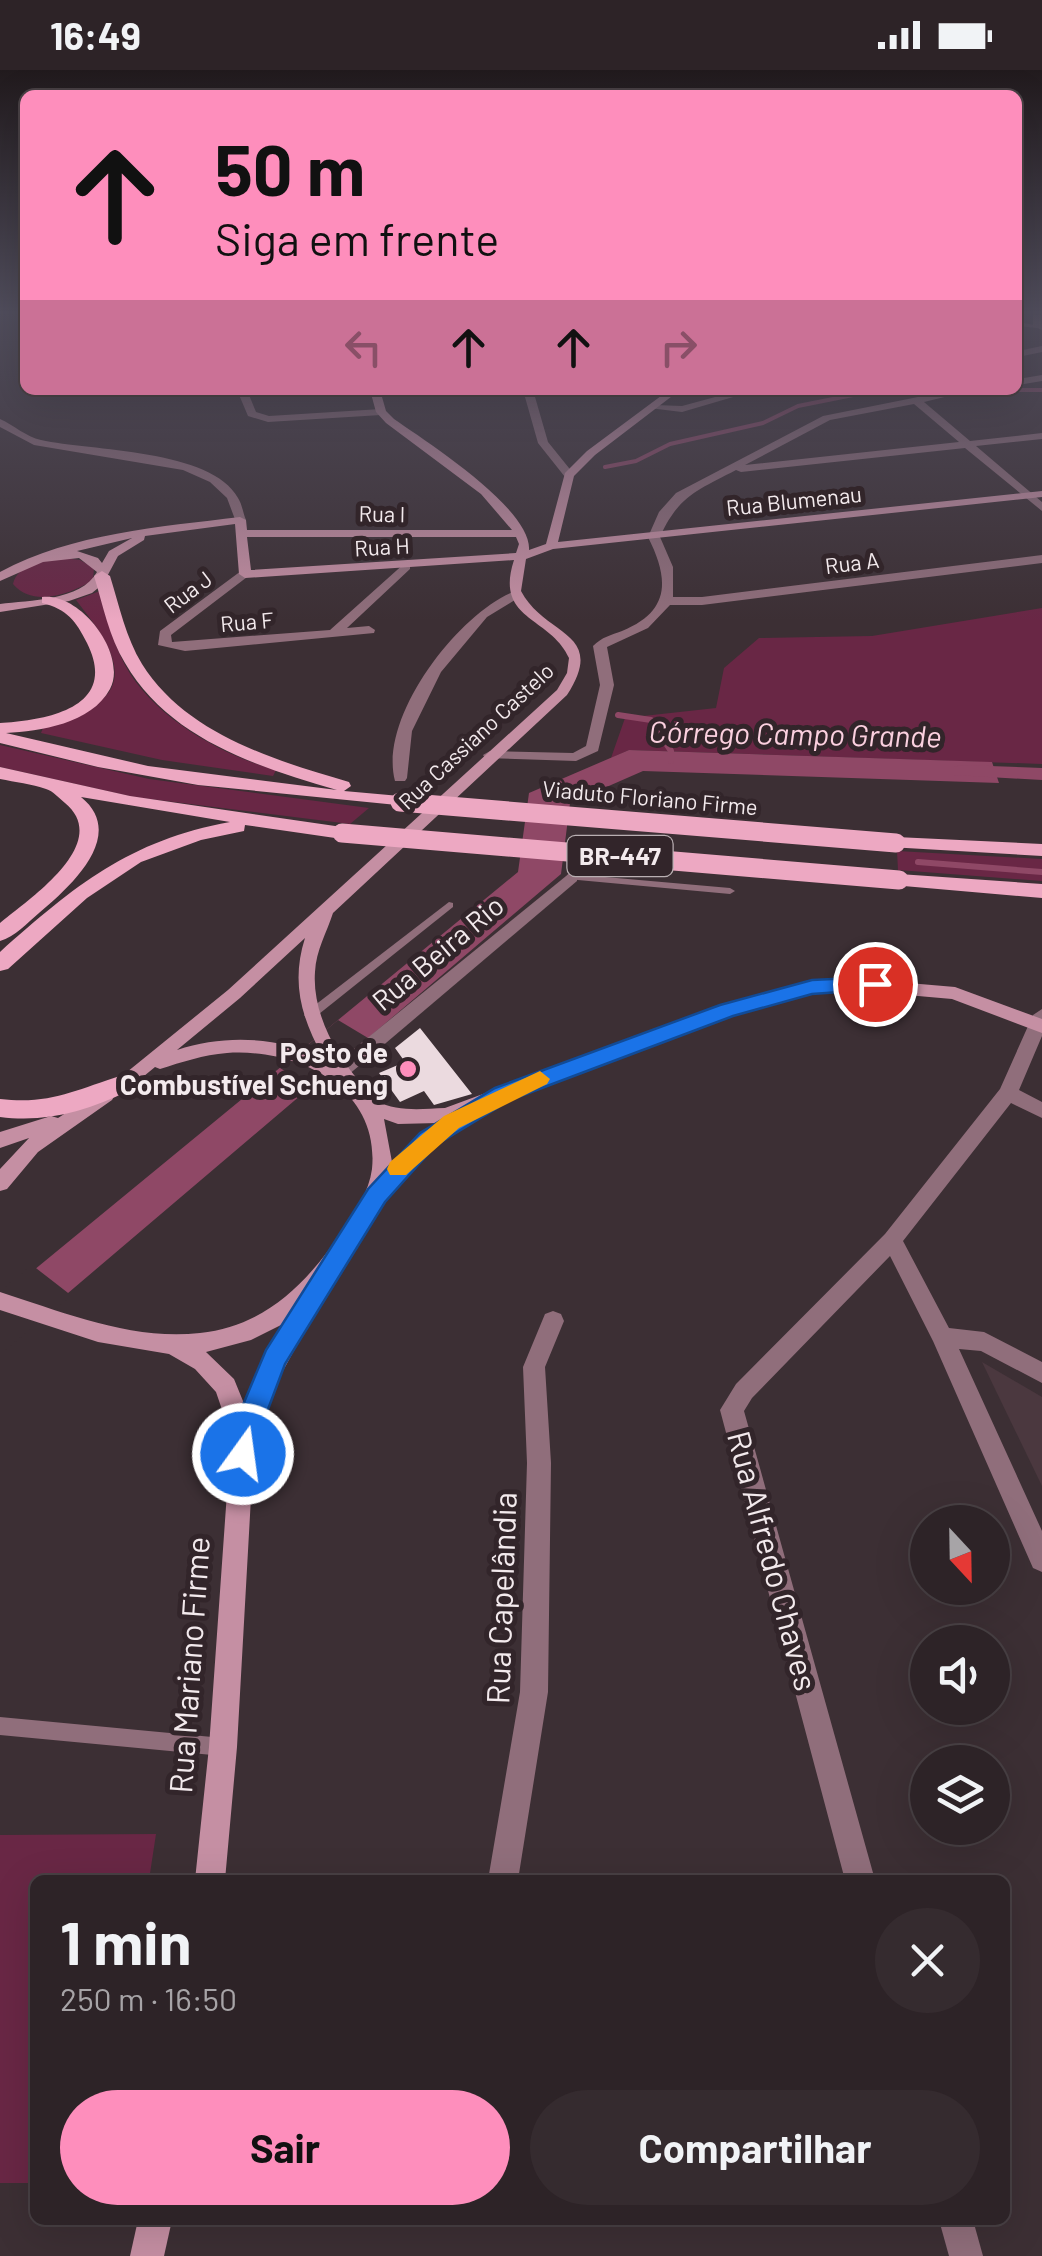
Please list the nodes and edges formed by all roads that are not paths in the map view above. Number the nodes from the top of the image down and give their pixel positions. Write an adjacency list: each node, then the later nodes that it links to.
1 (260, 417): 2 (street)
2 (310, 417)
3 (387, 417): 17 (street)
4 (535, 417): 12 (street)
5 (641, 417): 12 (street)
6 (833, 417): 11 (street)
7 (937, 417): 10 (street)
8 (0, 422): 15 (street)
9 (1042, 436): 10 (street)
10 (970, 445): 11 (street); 13 (street)
11 (725, 471): 18 (street)
12 (569, 475): 19 (street)
13 (1036, 495): 14 (street); 18 (street, Rua Blumenau)
14 (1042, 508)
15 (241, 526): 16 (street, Rua I); 17 (street, Rua I); 25 (street)
16 (170, 529): 22 (street, Rua I); 24 (street, Rua I)
17 (521, 534): 20 (street)
18 (654, 537): 19 (street, Rua Blumenau); 29 (street)
19 (551, 546): 20 (street, Rua H)
20 (522, 556): 23 (street, Rua H); 27 (street)
21 (1042, 559): 29 (street, Rua A)
22 (22, 565): 24 (street); 26 (street); 28 (street)
23 (406, 566): 25 (street, Rua H); 32 (street)
24 (103, 574): 28 (street, Rua I); 40 (main road)
25 (245, 574): 33 (street, Rua J)
26 (0, 577)
27 (516, 595): 36 (street, Rua Cassiano Castelo); 38 (street)
28 (42, 600): 30 (street, Rua I); 34 (main road)
29 (667, 601): 36 (street)
30 (0, 608)
31 (368, 630): 32 (street, Rua F)
32 (332, 634): 33 (street, Rua F)
33 (165, 645)
34 (0, 728)
35 (0, 737): 40 (main road, BR-447)
36 (490, 755): 46 (street, Rua Cassiano Castelo)
37 (0, 773): 39 (main road, BR-447)
38 (400, 778)
39 (51, 786): 41 (main road, BR-447); 48 (main road)
40 (386, 800): 42 (main road, Viaduto Floriano Firme / BR-447, bridge)
41 (302, 828): 45 (main road, BR-447, bridge); 49 (main road)
42 (1042, 850)
43 (572, 876): 44 (lane); 52 (street, Rua Beira Rio)
44 (730, 891)
45 (1042, 891)
46 (333, 902): 50 (street, Rua Cassiano Castelo); 53 (street, Rua Cassiano Castelo)
47 (449, 905): 50 (lane)
48 (0, 934)
49 (0, 964)
50 (310, 1015): 52 (street, Rua Cassiano Castelo)
51 (1041, 1022): 54 (street); 55 (street)
52 (338, 1071): 53 (street); 56 (street, Rua Cassiano Castelo)
53 (120, 1085): 57 (main road); 58 (street)
54 (1008, 1093): 59 (street); 63 (street)
55 (502, 1094): 56 (street); 62 (street)
56 (363, 1104): 62 (street, Rua Cassiano Castelo)
57 (0, 1108)
58 (86, 1108): 60 (street); 61 (street)
59 (1042, 1111)
60 (0, 1140)
61 (0, 1183)
62 (376, 1196): 64 (street)
63 (892, 1240): 67 (street); 76 (street, Rua Alfredo Chaves)
64 (318, 1285): 68 (street); 70 (street)
65 (4, 1296): 68 (street)
66 (553, 1321): 75 (street, Rua Capelândia)
67 (942, 1337): 69 (street); 71 (street)
68 (172, 1344): 70 (street)
69 (1042, 1374)
70 (243, 1454): 73 (street, Rua Mariano Firme)
71 (1042, 1559)
72 (0, 1726): 73 (lane)
73 (223, 1747): 74 (street, Rua Mariano Firme)
74 (210, 1875)
75 (504, 1875)
76 (859, 1875)
77 (155, 2225): 79 (street)
78 (957, 2225): 80 (street)
79 (148, 2256)
80 (966, 2256)

